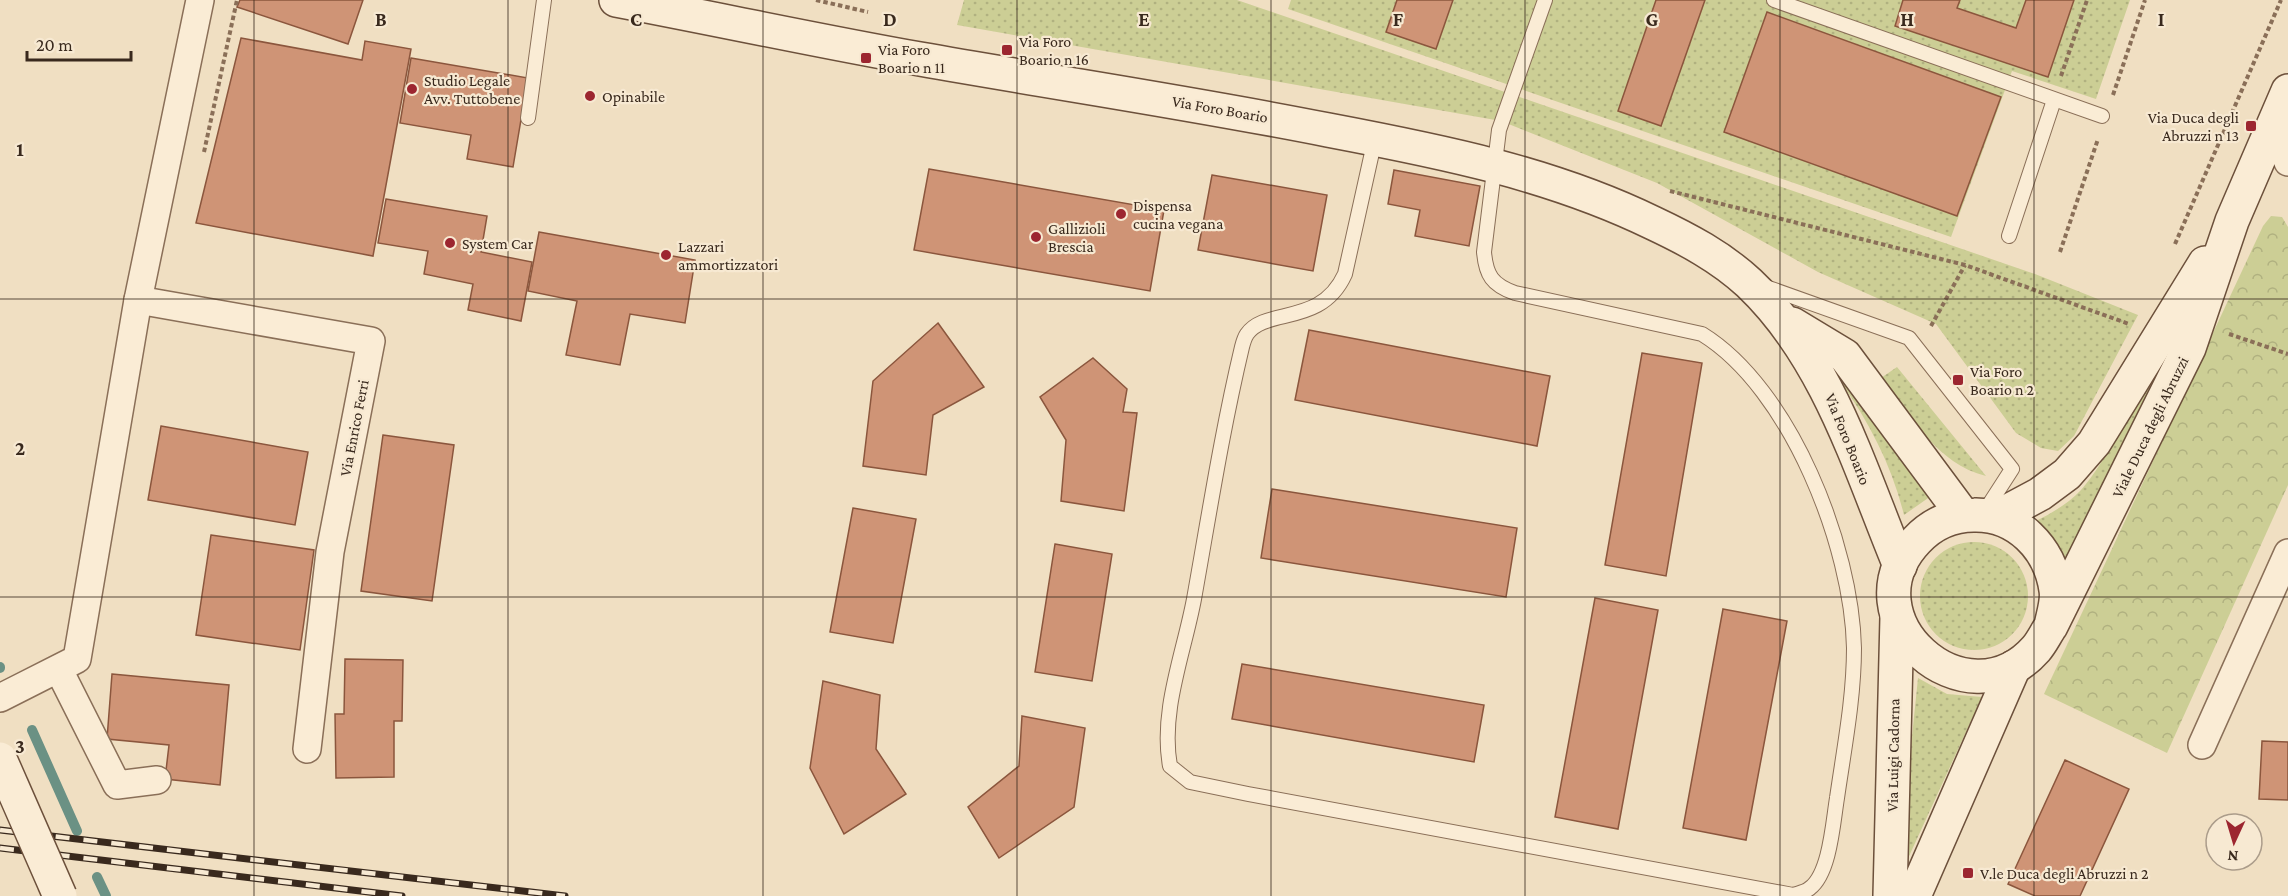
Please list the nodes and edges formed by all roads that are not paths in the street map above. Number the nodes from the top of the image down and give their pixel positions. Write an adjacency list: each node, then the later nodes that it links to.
1 (200, 0): 17 (street)
2 (544, 0): 9 (lane)
3 (616, 0): 11 (main road, Via Foro Boario)
4 (1545, 0): 13 (lane)
5 (1774, 0): 7 (lane)
6 (2288, 91): 10 (main road, Viale Duca degli Abruzzi)
7 (2054, 100): 8 (lane); 15 (lane)
8 (2102, 116)
9 (528, 118)
10 (2273, 126): 12 (street); 14 (main road, Viale Duca degli Abruzzi)
11 (1375, 139): 13 (main road, Via Foro Boario); 13 (lane)
12 (2288, 162)
13 (1493, 165): 16 (main road, Via Foro Boario)
14 (2232, 221): 19 (main road, Viale Duca degli Abruzzi); 23 (main road, Viale Duca degli Abruzzi)
15 (2009, 236)
16 (1746, 280): 18 (main road, Via Foro Boario); 19 (lane)
17 (138, 300): 25 (street); 28 (street, Via Enrico Ferri)
18 (1784, 319): 19 (main road, Via Foro Boario); 21 (main road, Via Foro Boario)
19 (1981, 515): 21 (main road, Viale Duca degli Abruzzi); 23 (main road, Viale Duca degli Abruzzi)
20 (2288, 553): 27 (street)
21 (1900, 566): 22 (main road, Viale Duca degli Abruzzi)
22 (1897, 615): 24 (main road, Viale Duca degli Abruzzi); 32 (main road, Via Luigi Cadorna)
23 (2051, 626): 24 (main road, Viale Duca degli Abruzzi)
24 (2014, 667): 33 (main road)
25 (48, 675): 26 (street); 30 (street)
26 (0, 698)
27 (2202, 745)
28 (307, 749)
29 (0, 759): 31 (main road, bridge)
30 (157, 780)
31 (60, 896)
32 (1890, 896)
33 (1914, 896)

